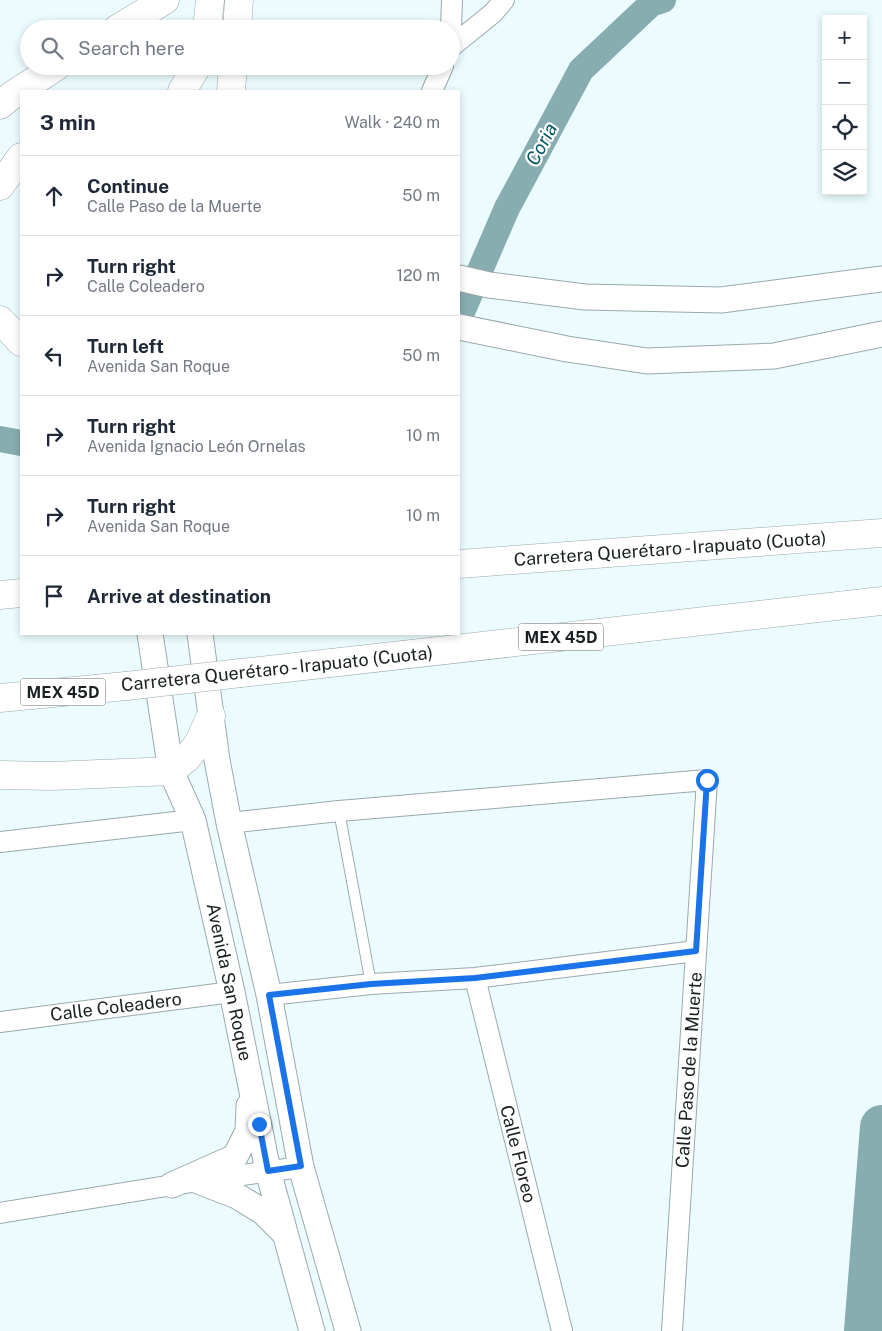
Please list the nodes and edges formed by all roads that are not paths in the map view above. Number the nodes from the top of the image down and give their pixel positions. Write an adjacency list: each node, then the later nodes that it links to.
1 (165, 0): 6 (main road)
2 (210, 0): 7 (main road)
3 (240, 0): 8 (main road)
4 (452, 0): 9 (street)
5 (504, 0): 10 (street)
6 (132, 20)
7 (208, 20)
8 (238, 20)
9 (451, 20)
10 (460, 40)
11 (43, 75): 15 (main road)
12 (192, 75): 17 (main road)
13 (233, 75): 18 (main road)
14 (439, 75): 19 (street)
15 (20, 90)
16 (20, 90): 20 (main road)
17 (183, 90)
18 (231, 90)
19 (432, 90)
20 (0, 105)
21 (20, 158): 22 (main road)
22 (0, 186)
23 (460, 278): 24 (street)
24 (882, 279)
25 (0, 320): 28 (main road)
26 (468, 329): 27 (street)
27 (875, 335)
28 (20, 341)
29 (882, 533): 30 (main road, Carretera Querétaro - Irapuato (Cuota))
30 (460, 564)
31 (20, 593): 32 (main road)
32 (0, 594)
33 (882, 601): 36 (main road, Carretera Querétaro - Irapuato (Cuota) / MEX 45D, bridge)
34 (150, 635): 38 (street, Avenida San Roque)
35 (200, 635): 37 (street, Avenida San Roque)
36 (0, 698)
37 (211, 716): 38 (main road); 42 (street, Avenida San Roque)
38 (171, 771): 39 (main road); 41 (street, Avenida San Roque)
39 (0, 775)
40 (339, 811): 42 (street); 44 (street, Calle Paso de la Muerte); 46 (lane)
41 (193, 820): 43 (street); 47 (street, Avenida San Roque)
42 (229, 823): 48 (street, Avenida San Roque)
43 (0, 842)
44 (696, 951): 45 (street); 60 (street, Calle Paso de la Muerte)
45 (475, 978): 46 (street); 59 (street, Calle Floreo)
46 (371, 984): 48 (street)
47 (232, 992): 49 (street, Calle Coleadero); 50 (street, Avenida San Roque)
48 (269, 995): 51 (street, Avenida San Roque)
49 (0, 1022)
50 (250, 1086): 52 (street, Avenida San Roque); 54 (street)
51 (301, 1166): 52 (street); 58 (street, Avenida San Roque)
52 (268, 1171): 53 (street); 56 (street, Avenida San Roque)
53 (198, 1181): 54 (street); 56 (street)
54 (172, 1185): 55 (street)
55 (0, 1213)
56 (284, 1233): 57 (street, Avenida San Roque)
57 (312, 1331)
58 (348, 1331)
59 (562, 1331)
60 (672, 1331)

